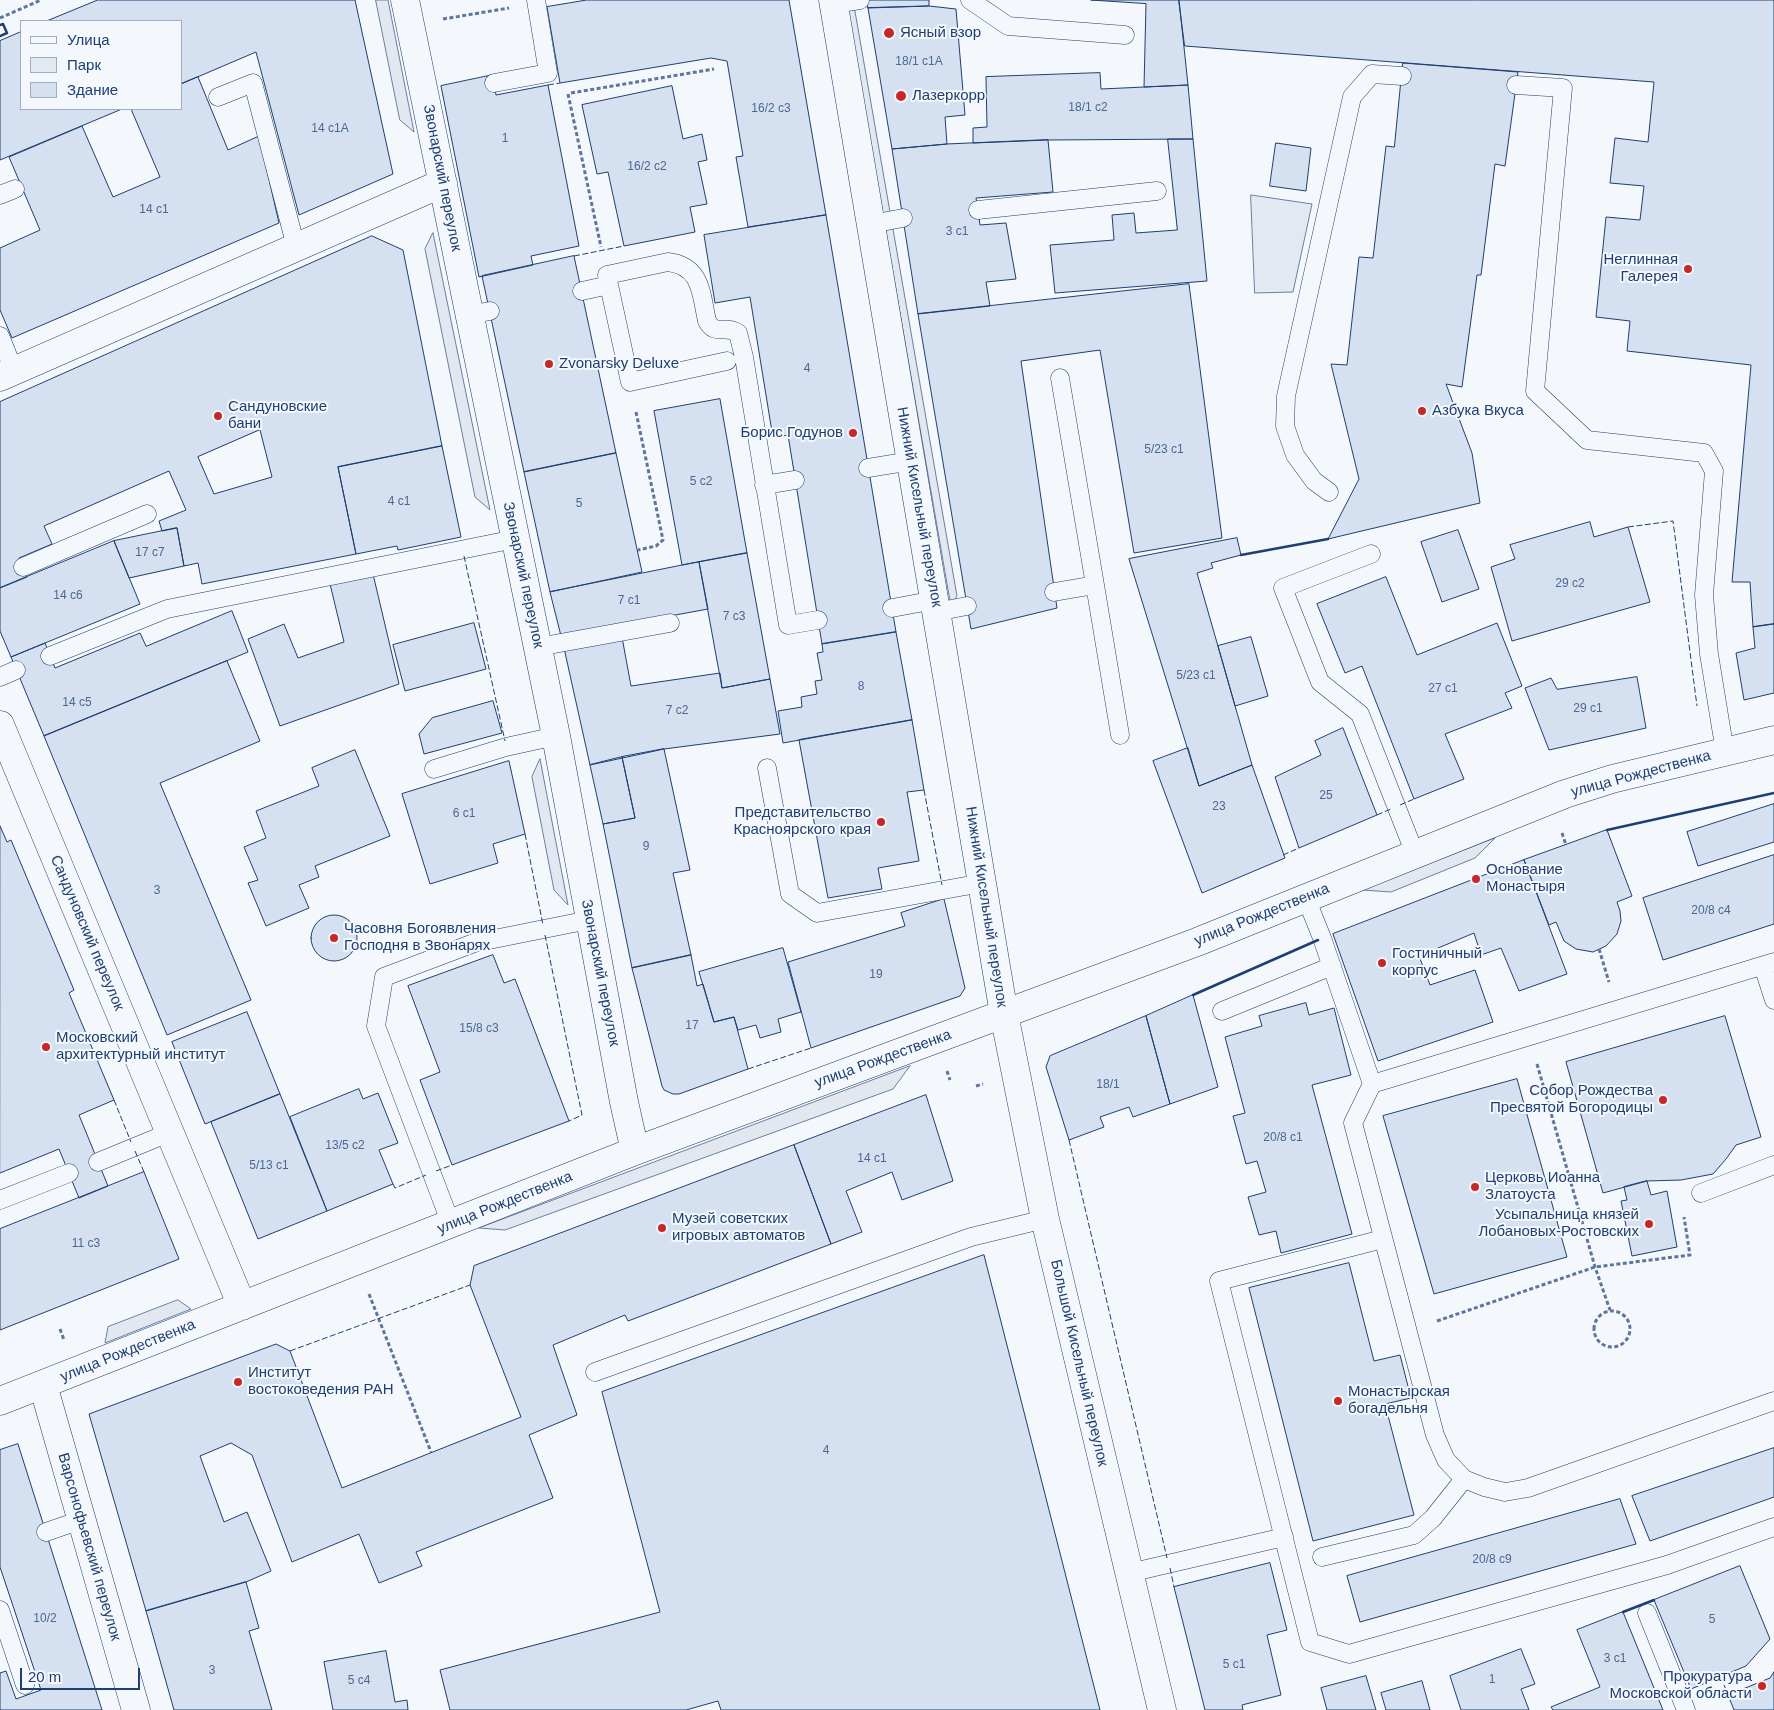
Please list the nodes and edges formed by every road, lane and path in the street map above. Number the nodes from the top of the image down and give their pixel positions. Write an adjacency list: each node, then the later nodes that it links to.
1 (41, 0): 6 (path)
2 (405, 0): 16 (street, Звонарский переулок)
3 (970, 0): 8 (lane)
4 (842, 1): 20 (street, Нижний Кисельный переулок)
5 (536, 2): 7 (path); 10 (lane)
6 (0, 18)
7 (435, 20)
8 (1125, 35)
9 (714, 69): 14 (path)
10 (548, 73): 12 (lane); 14 (path)
11 (1402, 76): 34 (lane)
12 (494, 83)
13 (1516, 85): 55 (lane)
14 (568, 93): 22 (path)
15 (218, 97): 21 (lane)
16 (443, 183): 21 (street); 36 (street, Звонарский переулок)
17 (1157, 191): 18 (lane)
18 (978, 210)
19 (903, 218): 20 (lane)
20 (871, 224): 30 (street, Нижний Кисельный переулок)
21 (296, 247): 27 (street)
22 (602, 250)
23 (609, 285): 24 (lane); 29 (lane); 33 (lane)
24 (582, 291)
25 (0, 336): 27 (lane)
26 (726, 361): 29 (lane)
27 (7, 374)
28 (1060, 378): 40 (lane)
29 (630, 382): 37 (path)
30 (911, 461): 31 (lane); 42 (street, Нижний Кисельный переулок)
31 (868, 468)
32 (795, 480): 33 (lane)
33 (764, 485): 45 (lane)
34 (1330, 492)
35 (146, 514): 39 (lane)
36 (515, 539): 47 (street, Звонарский переулок); 48 (lane)
37 (638, 550)
38 (1371, 554): 60 (lane)
39 (23, 567)
40 (1094, 585): 41 (lane); 52 (lane)
41 (1054, 592)
42 (936, 606): 43 (lane); 44 (lane); 61 (street, Нижний Кисельный переулок)
43 (967, 606)
44 (892, 608)
45 (818, 620)
46 (670, 623): 47 (lane)
47 (538, 648): 53 (street, Звонарский переулок)
48 (50, 656)
49 (16, 670): 50 (lane)
50 (0, 677)
51 (0, 725): 71 (street, Сандуновский переулок)
52 (1120, 735)
53 (556, 736): 57 (lane); 63 (street, Звонарский переулок)
54 (1774, 740): 55 (street, улица Рождественка)
55 (1725, 752): 60 (street, улица Рождественка)
56 (767, 768): 61 (lane)
57 (434, 769)
58 (1561, 833): 59 (path)
59 (1566, 845)
60 (1415, 854): 62 (street, улица Рождественка)
61 (982, 883): 68 (street, Нижний Кисельный переулок)
62 (1306, 898): 65 (lane); 68 (street, улица Рождественка)
63 (589, 920): 72 (street, Звонарский переулок); 79 (lane)
64 (1768, 964): 66 (lane); 69 (lane)
65 (1332, 966): 67 (lane); 70 (lane)
66 (1774, 1000)
67 (1222, 1011)
68 (1004, 1014): 72 (street, улица Рождественка); 78 (street, Большой Кисельный переулок)
69 (1529, 1037): 70 (lane); 81 (path)
70 (1372, 1084): 80 (lane)
71 (171, 1132): 73 (lane); 83 (street, Сандуновский переулок)
72 (636, 1151): 79 (street, улица Рождественка)
73 (98, 1162)
74 (1774, 1165): 76 (lane)
75 (69, 1173): 77 (lane)
76 (1701, 1193): 81 (path)
77 (0, 1200)
78 (1044, 1219): 86 (lane); 97 (street, Большой Кисельный переулок)
79 (451, 1224): 83 (street, улица Рождественка)
80 (1383, 1239): 85 (lane); 95 (lane)
81 (1595, 1267): 84 (path); 85 (path)
82 (367, 1288): 90 (path)
83 (242, 1306): 87 (street, улица Рождественка)
84 (1610, 1310): 84 (path)
85 (1408, 1331): 91 (lane)
86 (595, 1372)
87 (43, 1384): 88 (street, улица Рождественка); 92 (street, Варсонофьевский переулок)
88 (0, 1401)
89 (1774, 1401): 91 (lane)
90 (431, 1452)
91 (1464, 1479): 96 (lane)
92 (81, 1520): 94 (lane); 101 (street, Варсонофьевский переулок)
93 (1774, 1527): 95 (lane)
94 (46, 1532)
95 (1284, 1537): 97 (lane)
96 (1322, 1557)
97 (1130, 1574): 102 (street, Большой Кисельный переулок)
98 (0, 1610): 100 (lane)
99 (1647, 1613): 103 (lane)
100 (25, 1686)
101 (136, 1710)
102 (1162, 1710)
103 (1686, 1710)

